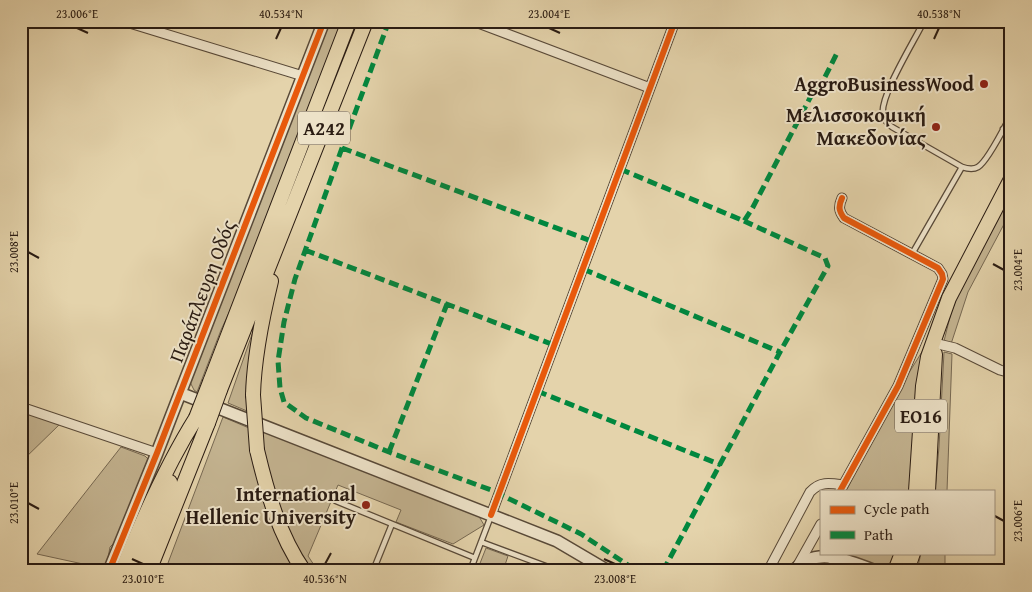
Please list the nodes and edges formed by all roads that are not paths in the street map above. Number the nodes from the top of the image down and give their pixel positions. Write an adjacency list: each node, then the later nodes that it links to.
1 (123, 21): 10 (street)
2 (324, 21): 10 (street, Παράπλευρη Οδός)
3 (349, 21): 22 (main road, Α242)
4 (366, 21): 18 (main road, Α242)
5 (474, 21): 11 (street)
6 (675, 21): 11 (street)
7 (924, 21): 15 (lane)
8 (1000, 21): 9 (lane)
9 (1011, 28)
10 (303, 76): 23 (street, Παράπλευρη Οδός)
11 (650, 88): 31 (street)
12 (1011, 115): 13 (lane)
13 (1003, 129): 14 (lane); 15 (lane)
14 (1011, 146)
15 (962, 167): 19 (lane)
16 (1011, 178): 20 (main road, ΕΟ16)
17 (842, 198): 19 (street)
18 (283, 234): 22 (main road); 43 (main road, bridge)
19 (912, 256): 27 (street)
20 (934, 343): 21 (street); 28 (main road, ΕΟ16); 29 (main road, ΕΟ16)
21 (1011, 373)
22 (215, 386): 25 (main road, Α242, bridge)
23 (180, 393): 26 (street, Παράπλευρη Οδός); 31 (street)
24 (21, 406): 26 (street)
25 (202, 421): 40 (main road); 41 (main road); 42 (main road)
26 (157, 453): 39 (street, Παράπλευρη Οδός)
27 (841, 488): 48 (street)
28 (916, 490)
29 (928, 490)
30 (336, 501): 32 (lane)
31 (491, 515): 34 (lane); 47 (street)
32 (392, 524): 37 (lane); 44 (lane)
33 (820, 526): 38 (street)
34 (481, 542): 37 (lane); 46 (lane)
35 (902, 554): 51 (main road)
36 (913, 554): 52 (main road)
37 (475, 558): 45 (lane)
38 (795, 569): 49 (street); 50 (street)
39 (109, 571)
40 (122, 571)
41 (134, 571)
42 (150, 571)
43 (304, 571)
44 (373, 571)
45 (470, 571)
46 (558, 571)
47 (608, 571)
48 (768, 571)
49 (851, 571)
50 (876, 571)
51 (895, 571)
52 (907, 571)

